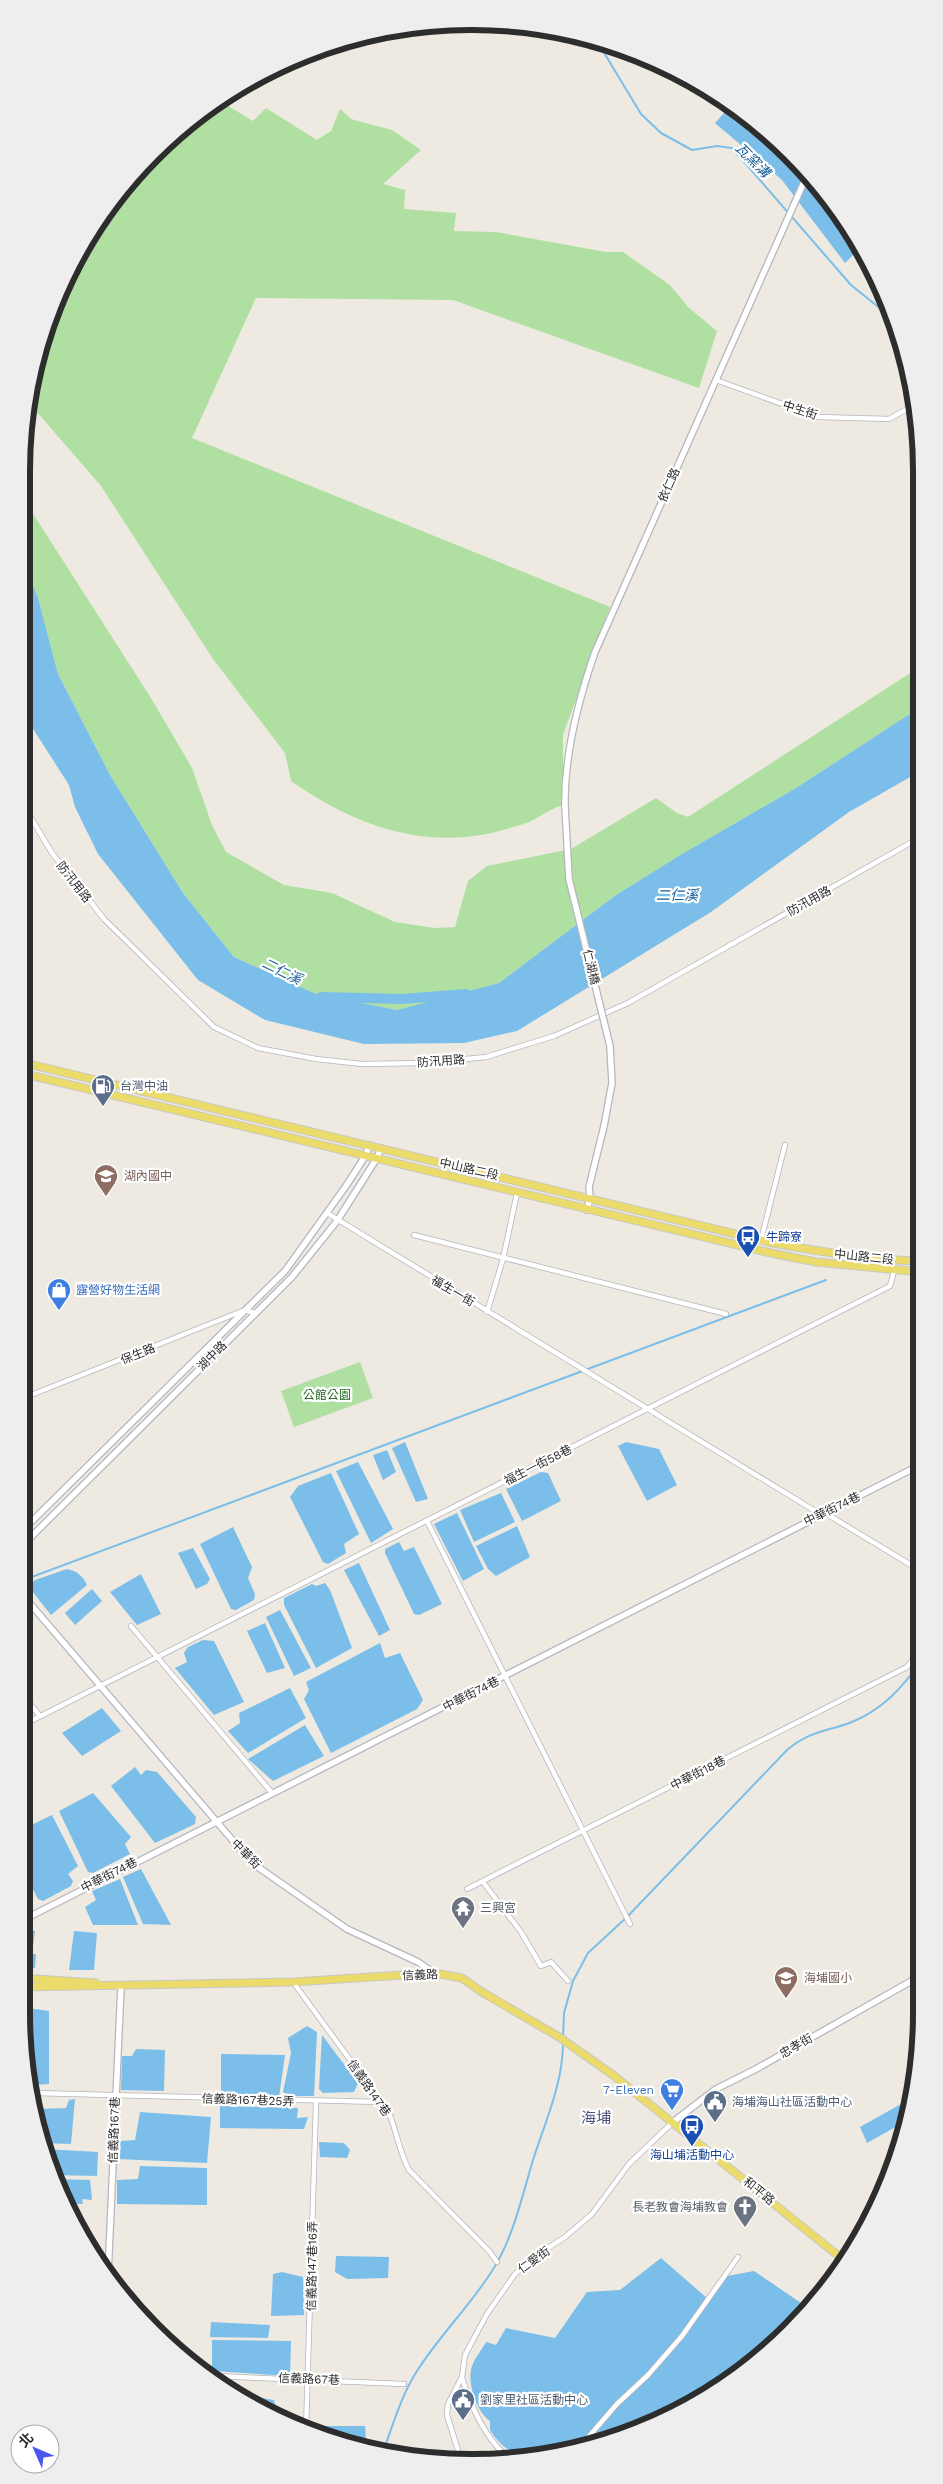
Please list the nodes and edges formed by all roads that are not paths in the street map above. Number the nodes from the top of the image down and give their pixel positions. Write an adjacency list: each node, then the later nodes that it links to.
1 (804, 182): 2 (street, 依仁路)
2 (716, 380): 3 (street, 中生街); 4 (street, 依仁路)
3 (908, 408)
4 (565, 807): 15 (street, 仁湖橋, bridge)
5 (30, 816): 6 (street, 防汛用路)
6 (913, 841)
7 (30, 1064): 9 (main road, 中山路二段)
8 (30, 1075): 12 (main road, 中山路二段)
9 (369, 1145): 11 (main road, 中山路二段); 12 (street, 湖中路)
10 (785, 1145): 20 (street)
11 (381, 1148): 13 (street, 湖中路); 15 (main road, 中山路二段)
12 (366, 1155): 13 (main road, 中山路二段); 17 (street, 湖中路)
13 (377, 1158): 14 (main road, 中山路二段); 18 (street, 湖中路)
14 (517, 1193): 16 (main road, 中山路二段); 21 (street)
15 (590, 1198): 16 (street, 仁湖橋); 20 (main road, 中山路二段)
16 (587, 1210): 23 (main road, 中山路二段)
17 (327, 1213): 18 (street, 福生一街); 25 (street, 湖中路)
18 (337, 1221): 26 (street, 福生一街); 27 (street, 湖中路)
19 (414, 1235): 21 (street)
20 (761, 1240): 22 (main road, 中山路二段)
21 (503, 1259): 26 (street); 28 (street)
22 (913, 1261)
23 (894, 1271): 24 (main road, 中山路二段); 30 (street, 福生一街58巷)
24 (913, 1272)
25 (245, 1310): 27 (street); 29 (street, 保生路); 34 (street, 湖中路)
26 (487, 1312): 30 (street, 福生一街)
27 (254, 1313): 35 (street, 湖中路)
28 (726, 1314)
29 (30, 1396)
30 (649, 1410): 32 (street); 33 (street, 福生一街58巷)
31 (913, 1468): 32 (street, 中華街74巷)
32 (823, 1513): 36 (street); 41 (street, 中華街74巷)
33 (427, 1521): 39 (street); 41 (street)
34 (30, 1523)
35 (30, 1538)
36 (913, 1566)
37 (30, 1604): 42 (street, 中華街)
38 (132, 1626): 39 (street)
39 (158, 1658): 42 (street); 46 (street)
40 (913, 1659): 48 (street, 中華街18巷)
41 (506, 1676): 46 (street, 中華街74巷); 48 (street)
42 (100, 1686): 44 (street); 47 (street, 中華街)
43 (30, 1704): 44 (street)
44 (40, 1716): 45 (street)
45 (30, 1721)
46 (272, 1793): 47 (street, 中華街74巷)
47 (216, 1822): 51 (street, 中華街74巷); 53 (street, 中華街)
48 (583, 1830): 49 (street, 中華街18巷); 52 (street)
49 (483, 1882): 50 (street, 中華街18巷); 56 (street)
50 (467, 1889)
51 (30, 1916)
52 (629, 1923)
53 (434, 1973): 57 (main road, 信義路); 64 (main road, 信義路)
54 (30, 1978): 58 (main road, 信義路)
55 (913, 1980): 64 (street, 忠孝街)
56 (568, 1981)
57 (293, 1982): 58 (main road, 信義路); 63 (street, 信義路147巷)
58 (121, 1986): 59 (main road, 信義路); 61 (street, 信義路167巷)
59 (30, 1987)
60 (37, 2092): 61 (street, 信義路167巷25弄)
61 (115, 2095): 62 (street, 信義路167巷25弄); 68 (street, 信義路167巷)
62 (316, 2102): 63 (street, 信義路167巷25弄); 71 (street, 信義路147巷16弄)
63 (381, 2102): 67 (street, 信義路147巷)
64 (673, 2122): 66 (main road, 和平路); 70 (street, 仁愛街)
65 (738, 2257): 74 (street)
66 (840, 2257)
67 (497, 2262)
68 (108, 2264)
69 (221, 2376): 71 (street, 信義路67巷)
70 (462, 2377): 75 (street); 76 (street, 仁愛街)
71 (308, 2379): 72 (street, 信義路67巷); 73 (street, 信義路147巷16弄)
72 (404, 2384)
73 (306, 2421)
74 (586, 2439)
75 (503, 2453)
76 (459, 2454)

